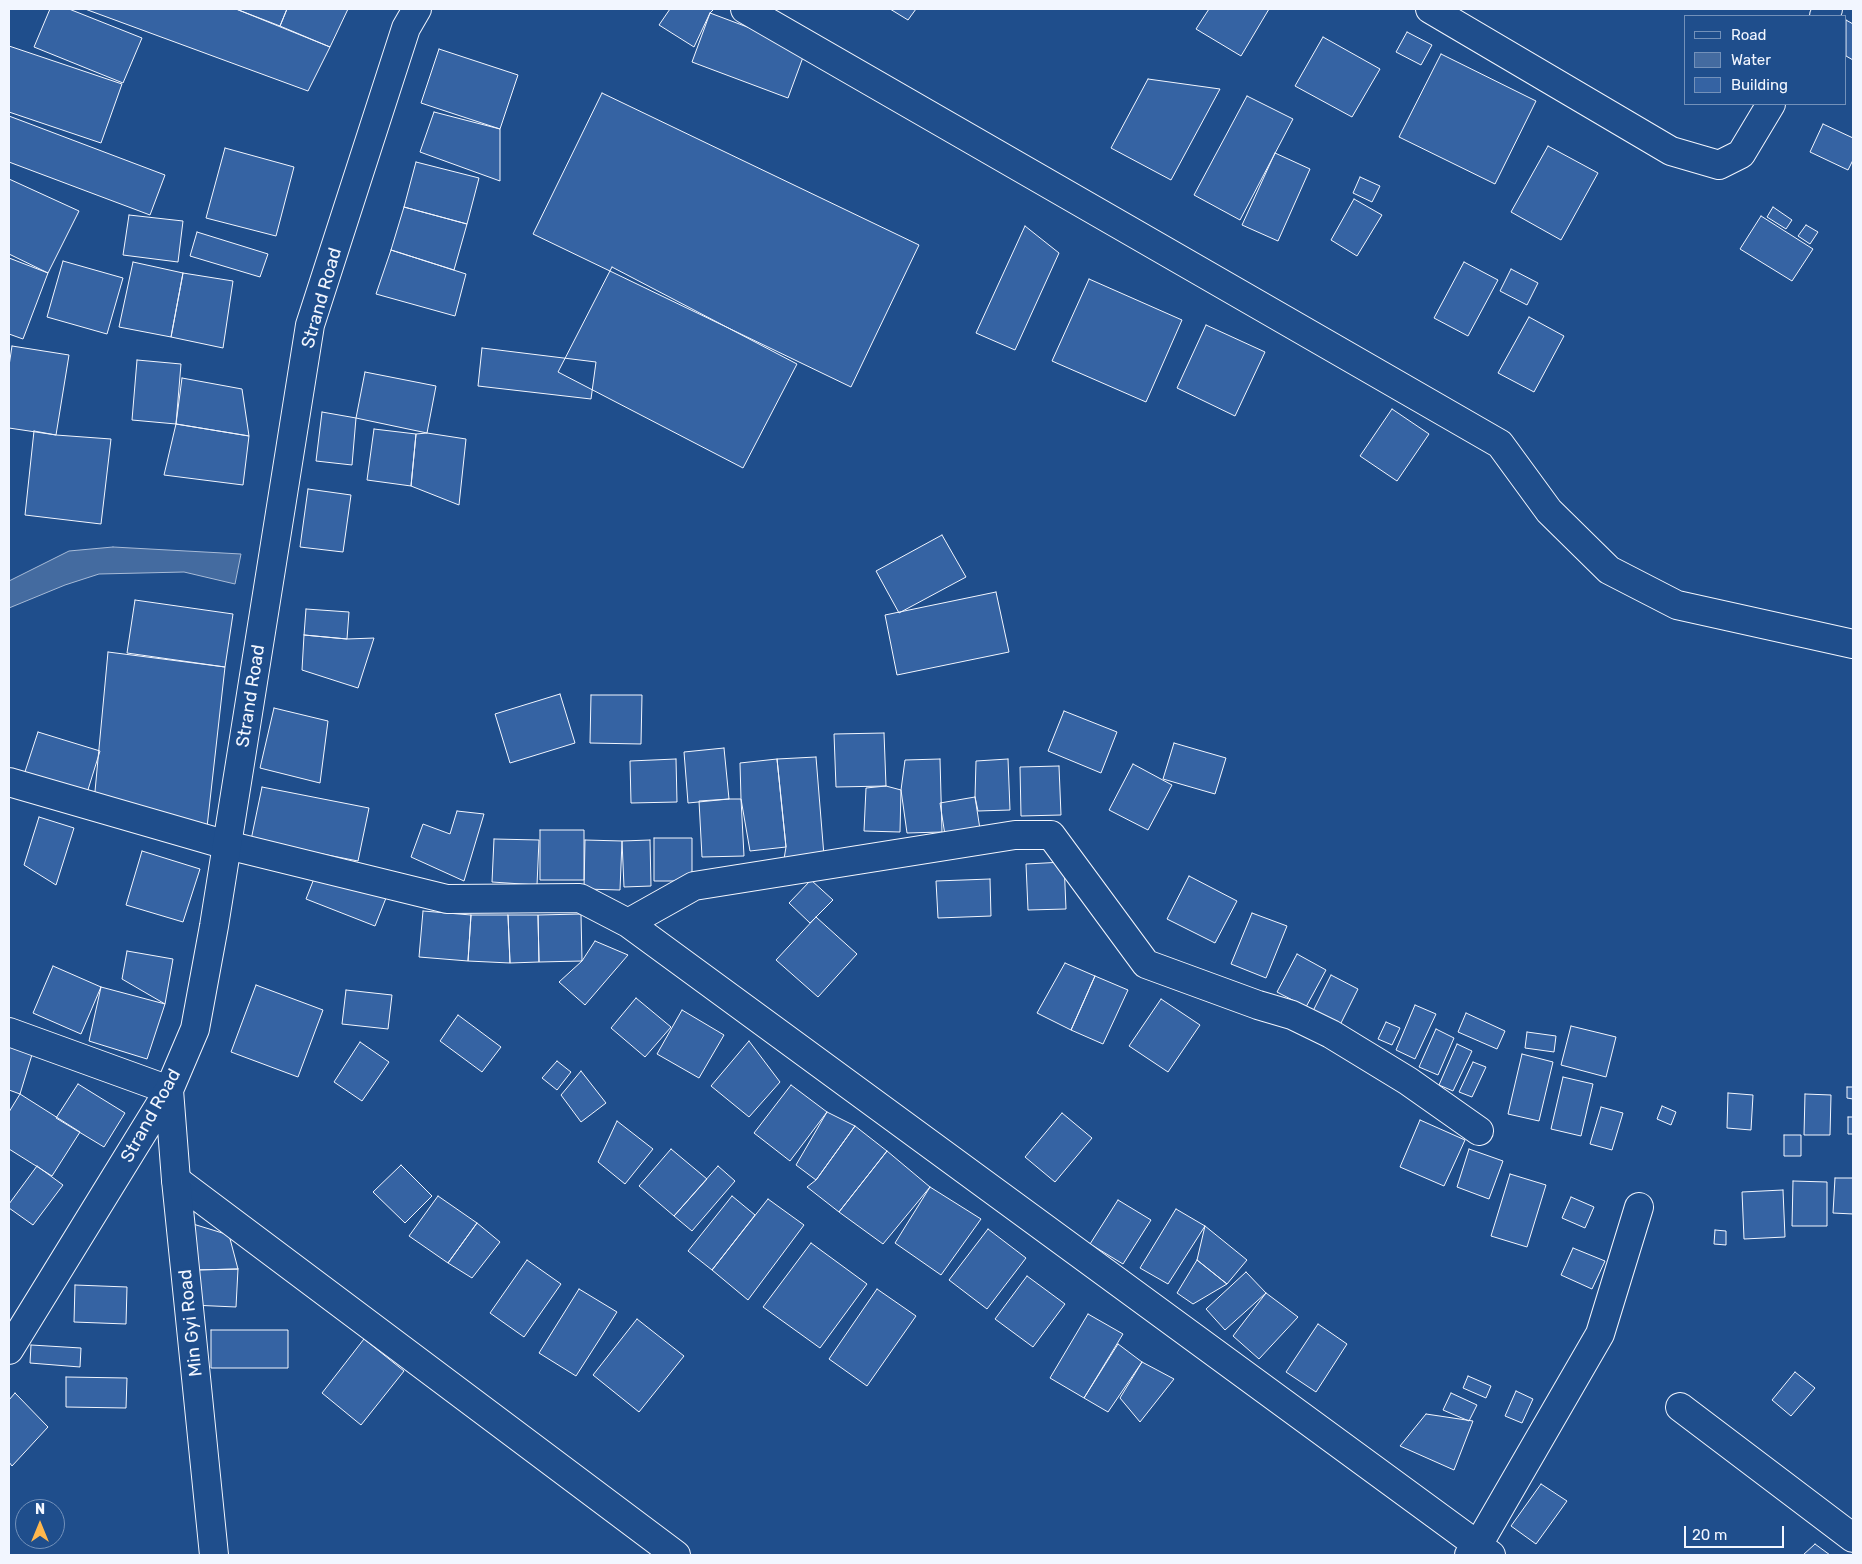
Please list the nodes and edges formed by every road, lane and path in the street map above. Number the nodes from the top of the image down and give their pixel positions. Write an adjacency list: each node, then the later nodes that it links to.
1 (416, 9): 7 (street, Strand Road)
2 (1430, 9): 4 (street)
3 (752, 10): 5 (street)
4 (1770, 105)
5 (1853, 644)
6 (9, 782): 7 (street)
7 (227, 845): 8 (street); 10 (street, Strand Road)
8 (628, 923): 11 (street); 17 (street)
9 (9, 1032): 10 (street)
10 (170, 1090): 12 (street, Min Gyi Road); 14 (street, Strand Road)
11 (1479, 1131)
12 (176, 1180): 18 (street, Min Gyi Road); 19 (street)
13 (1639, 1208): 17 (street)
14 (9, 1350)
15 (1680, 1407): 16 (street)
16 (1853, 1538)
17 (1479, 1552)
18 (214, 1555)
19 (676, 1555)

